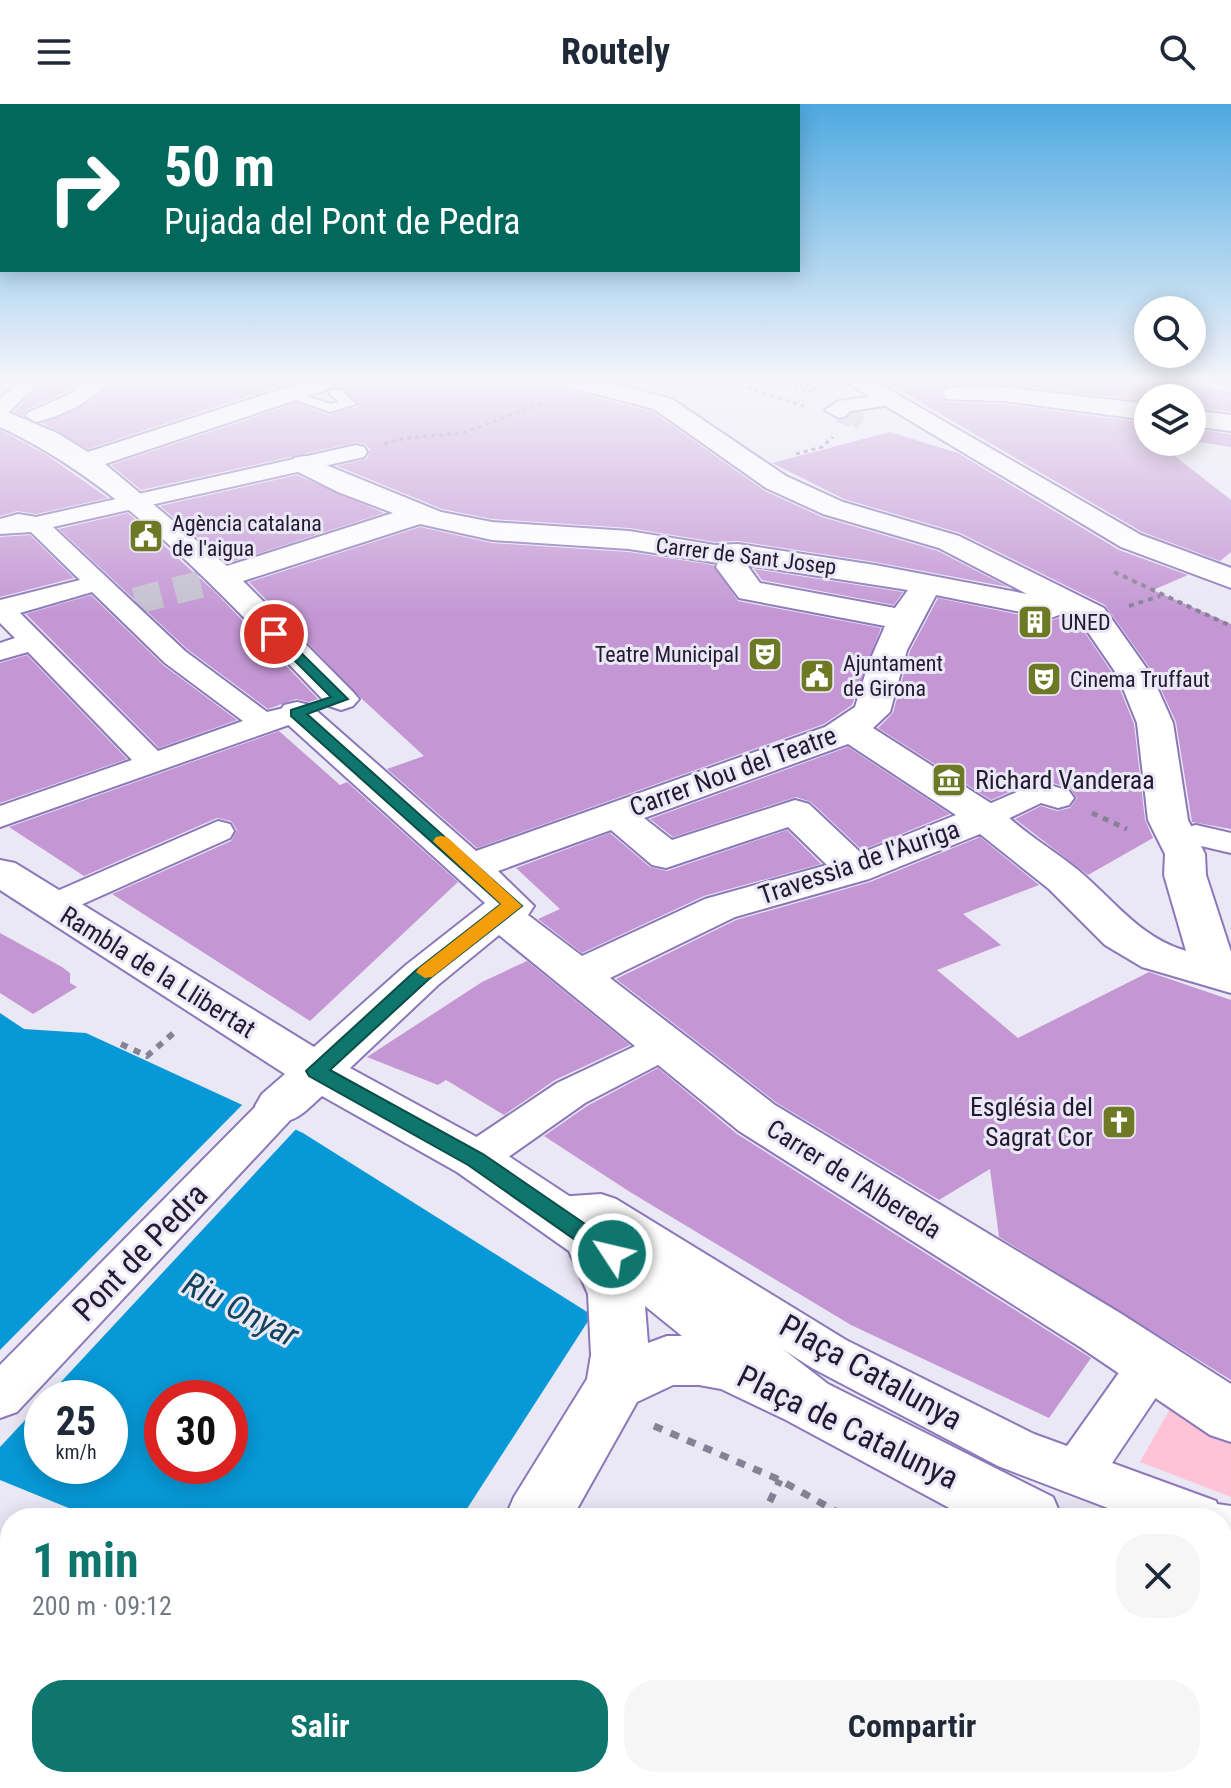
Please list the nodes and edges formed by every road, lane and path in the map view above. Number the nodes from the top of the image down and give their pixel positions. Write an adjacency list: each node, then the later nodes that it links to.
1 (76, 457): 7 (street)
2 (100, 457): 7 (street)
3 (341, 457): 8 (street)
4 (738, 457): 9 (street)
5 (786, 457): 9 (path)
6 (986, 457): 17 (street)
7 (85, 462): 10 (street)
8 (309, 466): 10 (street); 11 (street, Carrer de Sant Josep)
9 (751, 466): 22 (street)
10 (131, 501): 13 (street); 18 (street)
11 (402, 507): 15 (street, Carrer de Sant Josep); 18 (street)
12 (0, 515): 13 (street)
13 (36, 524): 14 (street); 19 (street)
14 (0, 527)
15 (738, 553): 22 (street, Carrer de Sant Josep); 27 (street, Carrer Nou del Teatre)
16 (1112, 571): 23 (path)
17 (1231, 579)
18 (216, 580): 26 (street)
19 (96, 583): 21 (street); 26 (street)
20 (1167, 601): 22 (path)
21 (0, 609): 24 (street)
22 (1104, 613): 34 (street)
23 (1231, 626)
24 (31, 642): 25 (street); 28 (street)
25 (0, 652)
26 (283, 718): 28 (street); 36 (street)
27 (849, 728): 30 (street, Carrer Nou del Teatre); 32 (street)
28 (153, 764): 31 (street)
29 (1058, 798): 32 (street, Travessia de l'Auriga); 34 (path)
30 (616, 814): 36 (street, Carrer Nou del Teatre); 37 (street)
31 (0, 817)
32 (986, 817): 37 (street, Travessia de l'Auriga); 42 (street)
33 (218, 831): 39 (street)
34 (1183, 836): 35 (street); 42 (street)
35 (1231, 843)
36 (470, 867): 40 (street)
37 (855, 869): 41 (street, Travessia de l'Auriga)
38 (0, 872): 39 (street, Rambla de la Llibertat)
39 (53, 905): 46 (street, Rambla de la Llibertat)
40 (499, 913): 41 (street, Carrer de l'Albereda); 46 (street)
41 (577, 976): 45 (street, Carrer de l'Albereda)
42 (1224, 976)
43 (176, 1031): 44 (path)
44 (121, 1044)
45 (665, 1045): 48 (street); 50 (street, Carrer de l'Albereda)
46 (316, 1071): 47 (street); 48 (street)
47 (280, 1106): 51 (street, Pont de Pedra)
48 (475, 1159): 49 (street)
49 (574, 1227): 52 (street); 53 (street); 61 (street, Plaça Catalunya)
50 (1152, 1364): 54 (street, Carrer de l'Albereda); 55 (street)
51 (0, 1397)
52 (807, 1402): 53 (street, Plaça de Catalunya); 60 (street, Plaça de Catalunya)
53 (635, 1405): 56 (path); 57 (street)
54 (1231, 1416)
55 (1088, 1455)
56 (780, 1480): 58 (path); 59 (path)
57 (546, 1508)
58 (767, 1508)
59 (830, 1508)
60 (1011, 1508)
61 (1170, 1508)

